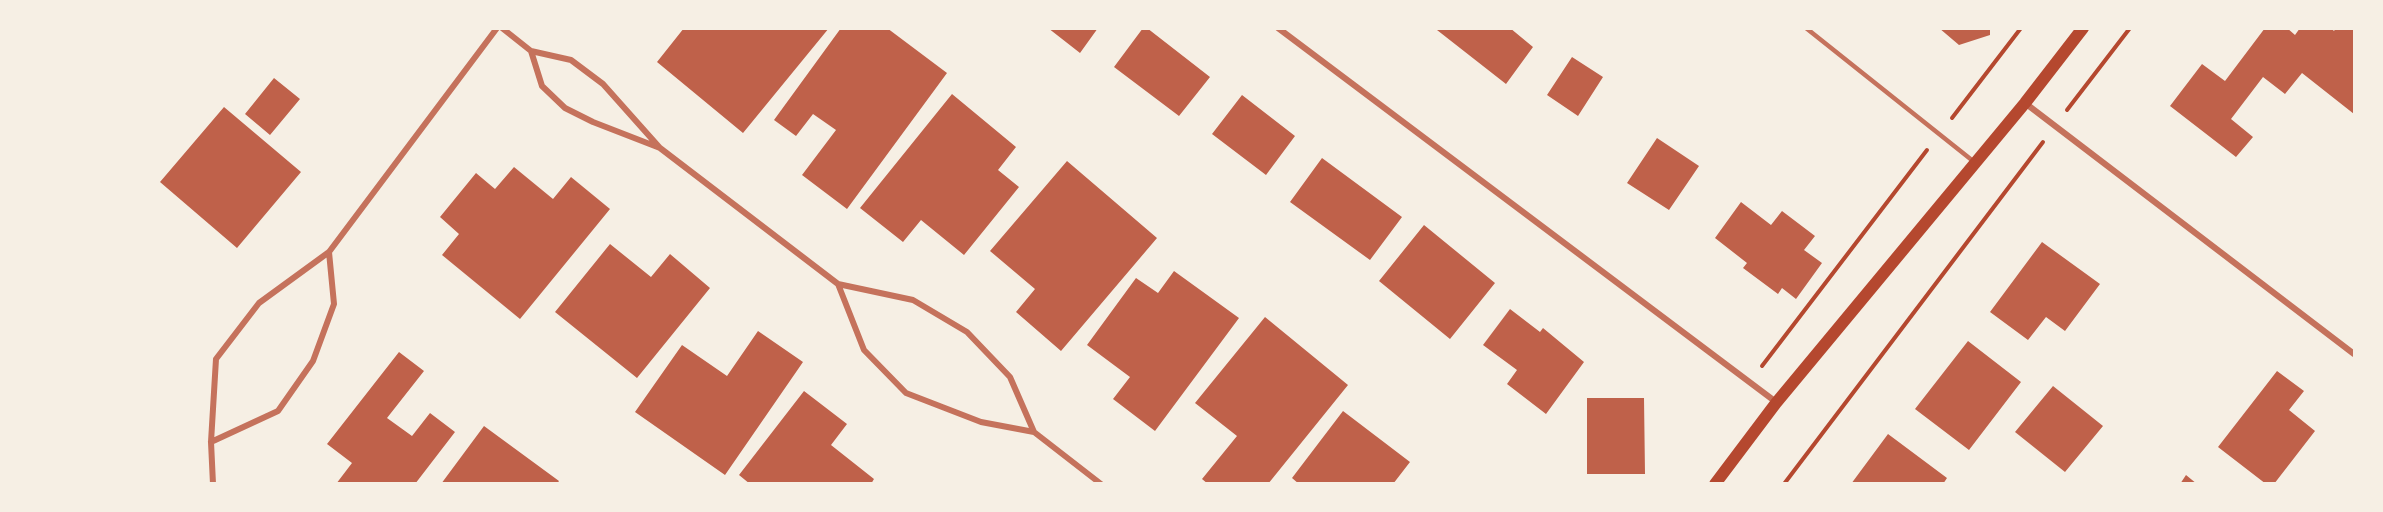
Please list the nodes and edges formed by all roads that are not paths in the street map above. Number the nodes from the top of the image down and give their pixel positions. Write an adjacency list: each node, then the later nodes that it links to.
1 (497, 28): 10 (street)
2 (502, 28): 6 (street)
3 (1278, 28): 13 (street)
4 (1806, 28): 9 (lane)
5 (2083, 28): 7 (main road)
6 (531, 51): 8 (street); 8 (street)
7 (2025, 103): 9 (main road); 12 (street)
8 (660, 148): 11 (street)
9 (1976, 163): 13 (main road)
10 (329, 252): 15 (street); 15 (street)
11 (838, 284): 14 (street); 14 (street)
12 (2355, 354)
13 (1776, 403): 16 (main road)
14 (1034, 432): 18 (street)
15 (211, 442): 17 (street)
16 (1719, 482)
17 (213, 483)
18 (1101, 483)

